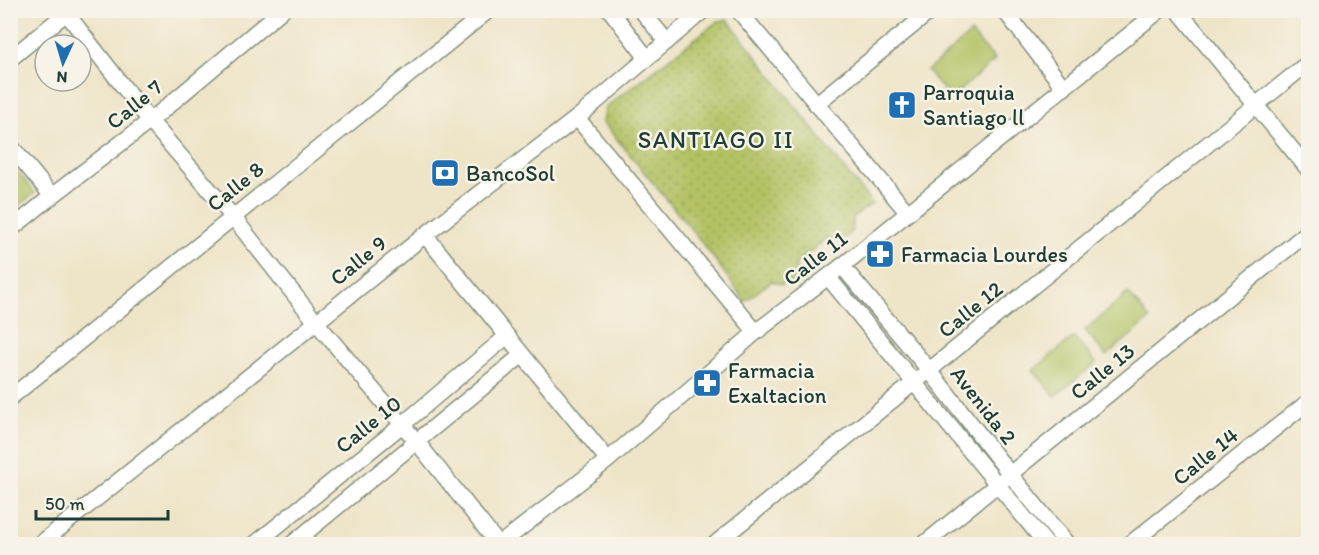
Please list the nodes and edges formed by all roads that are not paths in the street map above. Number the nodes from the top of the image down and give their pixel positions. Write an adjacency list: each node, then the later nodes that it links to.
1 (282, 10): 20 (street, Calle 7)
2 (489, 10): 25 (street, Calle 8)
3 (610, 10): 13 (street)
4 (641, 10): 12 (street)
5 (704, 10): 12 (street, Calle 9)
6 (738, 10): 17 (street)
7 (932, 10): 17 (street)
8 (1004, 10): 16 (street)
9 (1160, 10): 16 (street, Calle 11)
10 (1178, 10): 18 (street)
11 (67, 12): 14 (street); 20 (street)
12 (667, 42): 13 (street, Calle 9)
13 (647, 58): 19 (street, Calle 9)
14 (10, 59)
15 (1308, 63): 18 (street, Calle 12)
16 (1064, 88): 24 (street, Calle 11)
17 (816, 104): 24 (street)
18 (1257, 106): 22 (street); 35 (street, Calle 12)
19 (577, 118): 28 (street, Calle 9); 32 (street)
20 (150, 120): 23 (street, Calle 7); 25 (street)
21 (10, 145): 23 (street)
22 (1308, 169)
23 (52, 196): 26 (street, Calle 7)
24 (908, 213): 29 (street, Calle 11)
25 (233, 217): 31 (street); 37 (street, Calle 8)
26 (10, 230)
27 (1308, 232): 42 (street, Calle 13)
28 (425, 235): 31 (street, Calle 9); 33 (street)
29 (842, 266): 30 (street, Calle 11); 35 (street, Avenida 2)
30 (828, 277): 32 (street, Calle 11); 36 (street, Avenida 2)
31 (316, 322): 39 (street); 44 (street, Calle 9)
32 (756, 332): 41 (street, Calle 11)
33 (507, 336): 34 (street); 39 (street, Calle 10)
34 (522, 355): 40 (street, Calle 10); 41 (street)
35 (930, 371): 36 (street, Calle 12); 42 (street, Avenida 2)
36 (914, 383): 43 (street, Avenida 2); 48 (street, Calle 12)
37 (10, 398)
38 (1308, 402): 52 (street, Calle 14)
39 (402, 425): 40 (street); 45 (street, Calle 10)
40 (417, 442): 46 (street, Calle 10); 47 (street)
41 (608, 460): 47 (street, Calle 11)
42 (1010, 474): 43 (street, Calle 13); 51 (street, Avenida 2)
43 (997, 485): 49 (street, Calle 13); 50 (street, Avenida 2)
44 (40, 544)
45 (255, 544)
46 (292, 544)
47 (499, 544)
48 (716, 544)
49 (924, 544)
50 (1046, 544)
51 (1067, 544)
52 (1130, 544)

